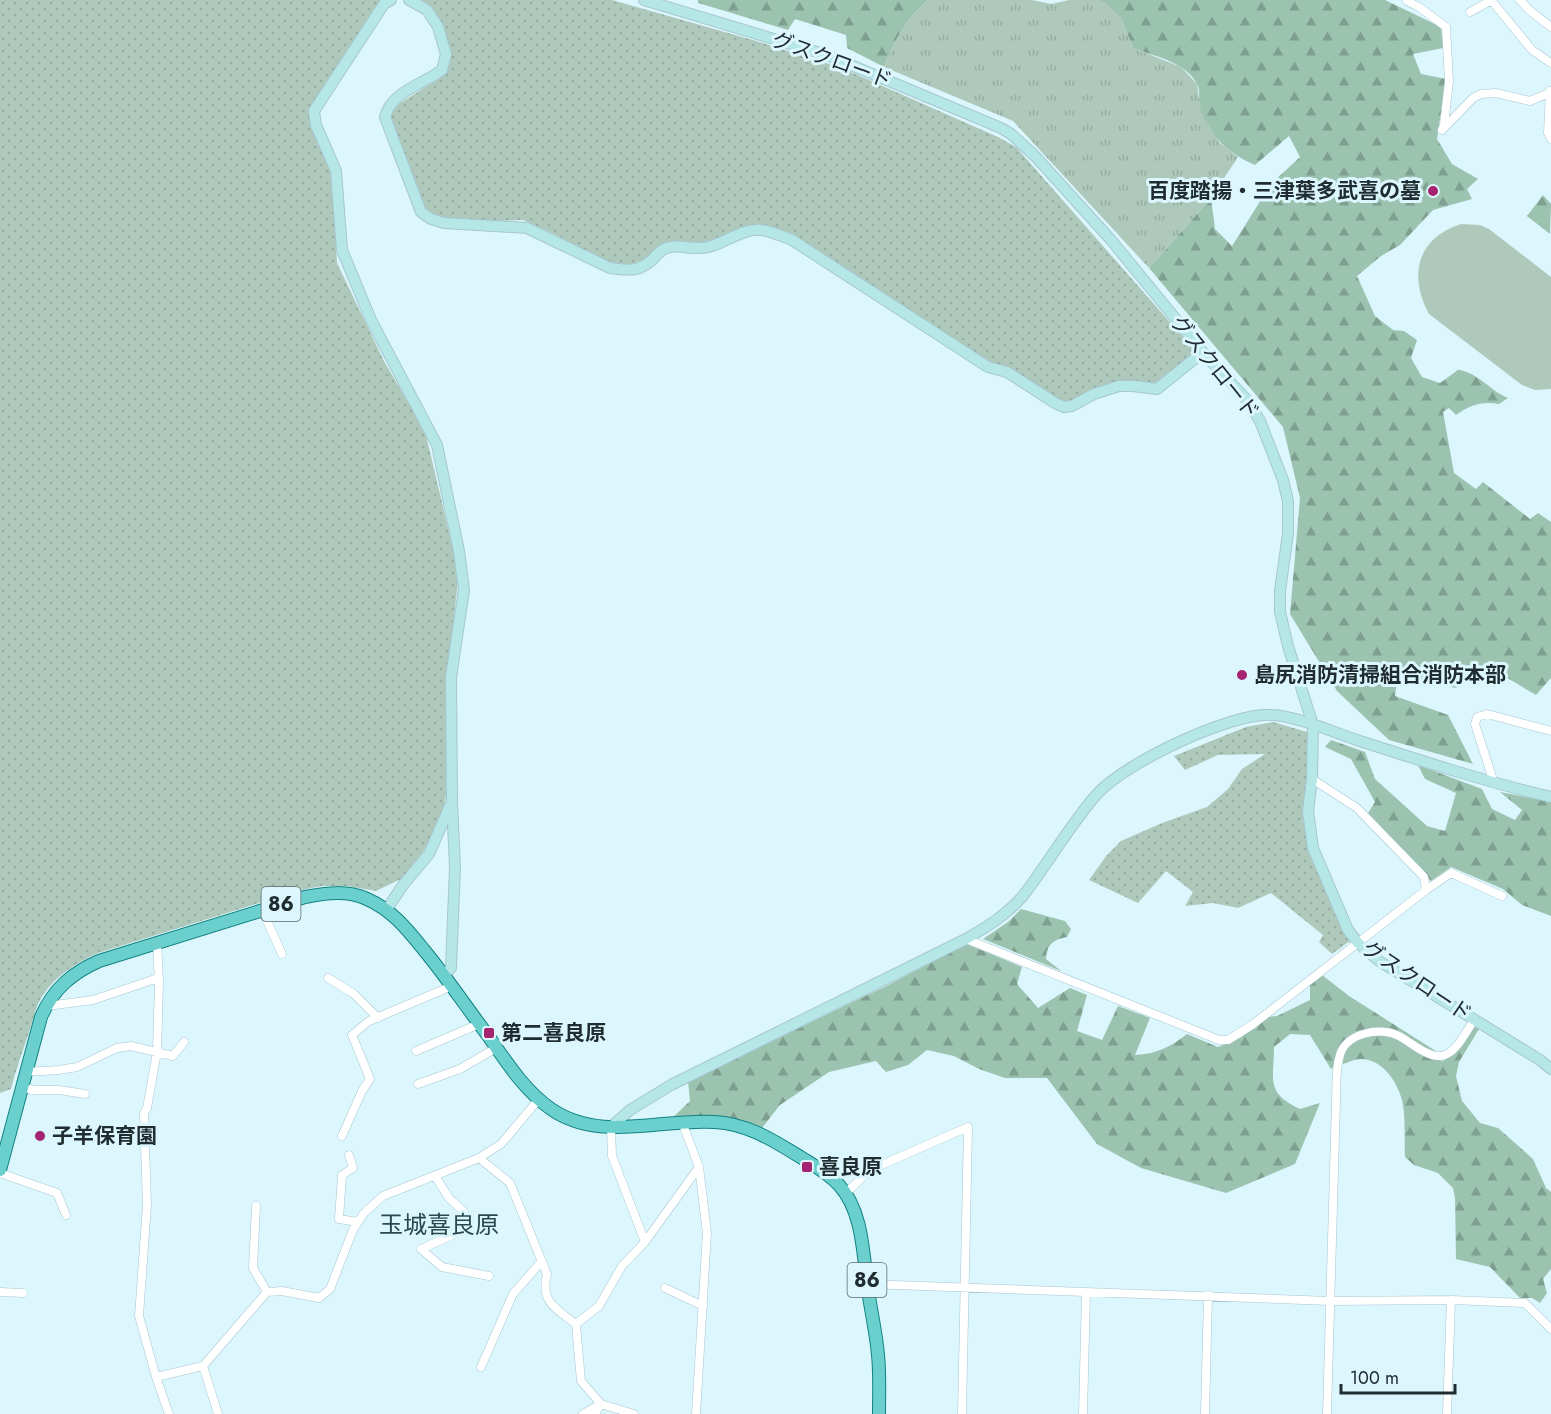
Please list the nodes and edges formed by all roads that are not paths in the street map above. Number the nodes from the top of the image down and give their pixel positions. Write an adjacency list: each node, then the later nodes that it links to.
1 (391, 0): 18 (street)
2 (409, 0): 12 (street)
3 (644, 0): 12 (street, グスクロード)
4 (1491, 0): 7 (street); 9 (street)
5 (1520, 0): 8 (street)
6 (1407, 1): 10 (street)
7 (1470, 12)
8 (1551, 27)
9 (1551, 63)
10 (1550, 92): 11 (street)
11 (1551, 139)
12 (1203, 352): 13 (street, グスクロード)
13 (1313, 725): 15 (street, グスクロード); 16 (street); 23 (street)
14 (1551, 731): 16 (street)
15 (1312, 778): 19 (street); 25 (street, グスクロード)
16 (1494, 783): 17 (street)
17 (1551, 797)
18 (452, 803): 21 (street); 27 (street)
19 (1426, 890): 20 (street); 25 (street)
20 (1502, 896)
21 (387, 909): 22 (main road, 86); 27 (main road, 86)
22 (262, 910): 24 (main road, 86); 26 (street)
23 (966, 939): 25 (street); 46 (street)
24 (157, 943): 28 (street); 31 (main road, 86)
25 (1358, 943): 33 (street, グスクロード)
26 (282, 954)
27 (444, 975): 30 (main road, 86)
28 (158, 978): 31 (street); 38 (street)
29 (328, 978): 32 (street)
30 (452, 986): 32 (street); 34 (main road, 86)
31 (46, 1006): 40 (main road, 86)
32 (378, 1018): 47 (street)
33 (1474, 1020): 39 (street, グスクロード); 68 (street)
34 (479, 1024): 36 (main road, 86); 37 (street)
35 (184, 1041): 38 (street)
36 (496, 1048): 41 (street); 44 (main road, 86)
37 (416, 1051)
38 (157, 1052): 40 (street); 75 (street)
39 (1551, 1069)
40 (25, 1072): 42 (main road, 86)
41 (418, 1084)
42 (21, 1087): 43 (street); 51 (main road, 86)
43 (85, 1094)
44 (539, 1099): 46 (main road, 86); 49 (street)
45 (682, 1122): 46 (main road, 86); 50 (street); 53 (main road, 86)
46 (611, 1126): 57 (street)
47 (342, 1136)
48 (349, 1155): 56 (street)
49 (479, 1158): 52 (street); 58 (street)
50 (699, 1167): 57 (street); 70 (street)
51 (0, 1172): 55 (street)
52 (435, 1176): 56 (street); 59 (street)
53 (846, 1193): 60 (main road, 86); 62 (street)
54 (256, 1206): 64 (street)
55 (66, 1215)
56 (358, 1222): 64 (street)
57 (645, 1242): 71 (street)
58 (542, 1261): 71 (street); 74 (street)
59 (489, 1275)
60 (867, 1284): 62 (street); 83 (main road, 86)
61 (665, 1288): 70 (street)
62 (965, 1288): 66 (street); 84 (street)
63 (0, 1292): 65 (street)
64 (267, 1292): 73 (street)
65 (23, 1293)
66 (1086, 1293): 67 (street); 85 (street)
67 (1208, 1295): 68 (street); 86 (street)
68 (1330, 1300): 69 (street); 87 (street)
69 (1451, 1300): 72 (street); 88 (street)
70 (703, 1306): 82 (street)
71 (576, 1324): 76 (street)
72 (1551, 1329)
73 (203, 1366): 75 (street); 78 (street)
74 (481, 1367)
75 (156, 1377): 77 (street)
76 (601, 1404): 79 (street); 80 (street); 81 (street)
77 (169, 1414)
78 (218, 1414)
79 (583, 1414)
80 (595, 1414)
81 (634, 1414)
82 (696, 1414)
83 (879, 1414)
84 (962, 1414)
85 (1083, 1414)
86 (1205, 1414)
87 (1327, 1414)
88 (1447, 1414)

